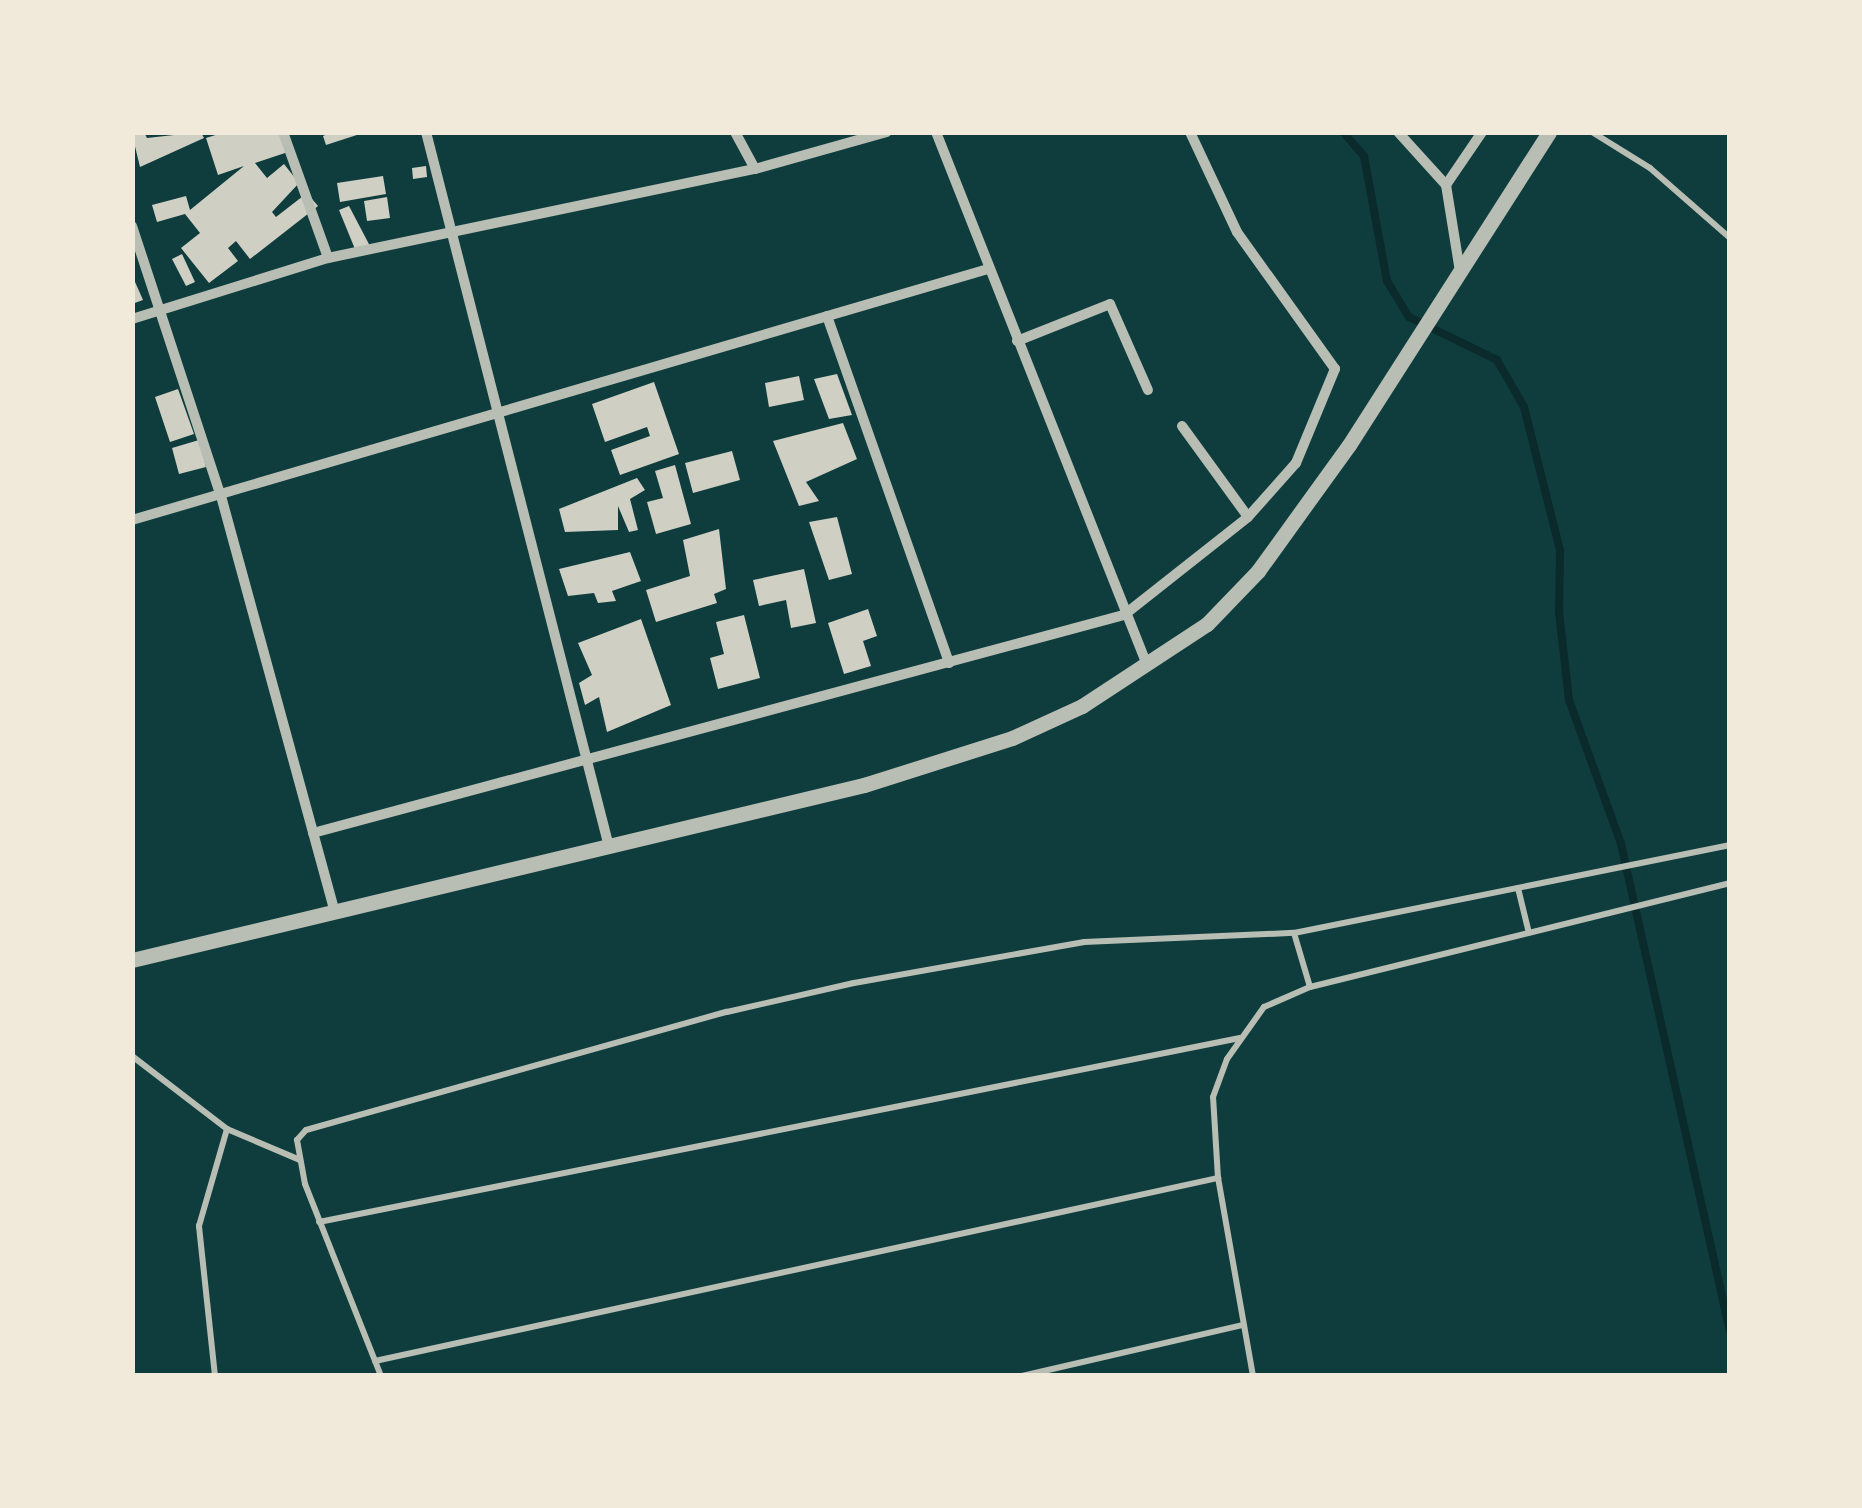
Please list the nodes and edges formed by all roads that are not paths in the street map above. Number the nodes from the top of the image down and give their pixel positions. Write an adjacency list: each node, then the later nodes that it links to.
1 (283, 132): 16 (street)
2 (426, 132): 14 (street)
3 (735, 132): 11 (street)
4 (887, 132): 11 (street)
5 (936, 132): 17 (street)
6 (1190, 132): 27 (street)
7 (1398, 132): 12 (street)
8 (1482, 132): 12 (street)
9 (1549, 132): 18 (street)
10 (1592, 132): 15 (lane)
11 (756, 169): 14 (street)
12 (1446, 185): 18 (street)
13 (132, 226): 19 (street)
14 (453, 231): 16 (street); 24 (street)
15 (1730, 238)
16 (328, 258): 19 (street)
17 (988, 268): 20 (street); 22 (street)
18 (1460, 272): 31 (street)
19 (164, 308): 21 (street); 26 (street)
20 (826, 316): 24 (street); 30 (street)
21 (132, 319)
22 (1016, 341): 23 (street); 29 (street)
23 (1148, 390)
24 (500, 412): 26 (street); 32 (street)
25 (1182, 426): 27 (street)
26 (222, 496): 28 (street); 33 (street)
27 (1248, 516): 29 (street)
28 (132, 520)
29 (1124, 615): 30 (street); 31 (street)
30 (950, 663): 32 (street)
31 (1148, 666): 34 (street)
32 (587, 760): 33 (street); 34 (street)
33 (313, 833): 38 (street)
34 (608, 843): 38 (street)
35 (1730, 845): 37 (lane)
36 (1730, 883): 40 (lane)
37 (1518, 888): 39 (lane); 40 (lane)
38 (334, 910): 41 (street)
39 (1294, 933): 42 (lane); 46 (lane)
40 (1529, 933): 42 (lane)
41 (132, 960)
42 (1310, 987): 43 (lane)
43 (1240, 1038): 47 (lane); 48 (lane)
44 (132, 1056): 45 (lane)
45 (227, 1129): 46 (lane); 51 (lane)
46 (300, 1160): 48 (lane)
47 (1218, 1178): 49 (lane); 50 (lane)
48 (320, 1222): 50 (lane)
49 (1243, 1325): 53 (lane); 54 (lane)
50 (375, 1361): 52 (lane)
51 (215, 1376)
52 (381, 1376)
53 (1022, 1376)
54 (1253, 1376)

